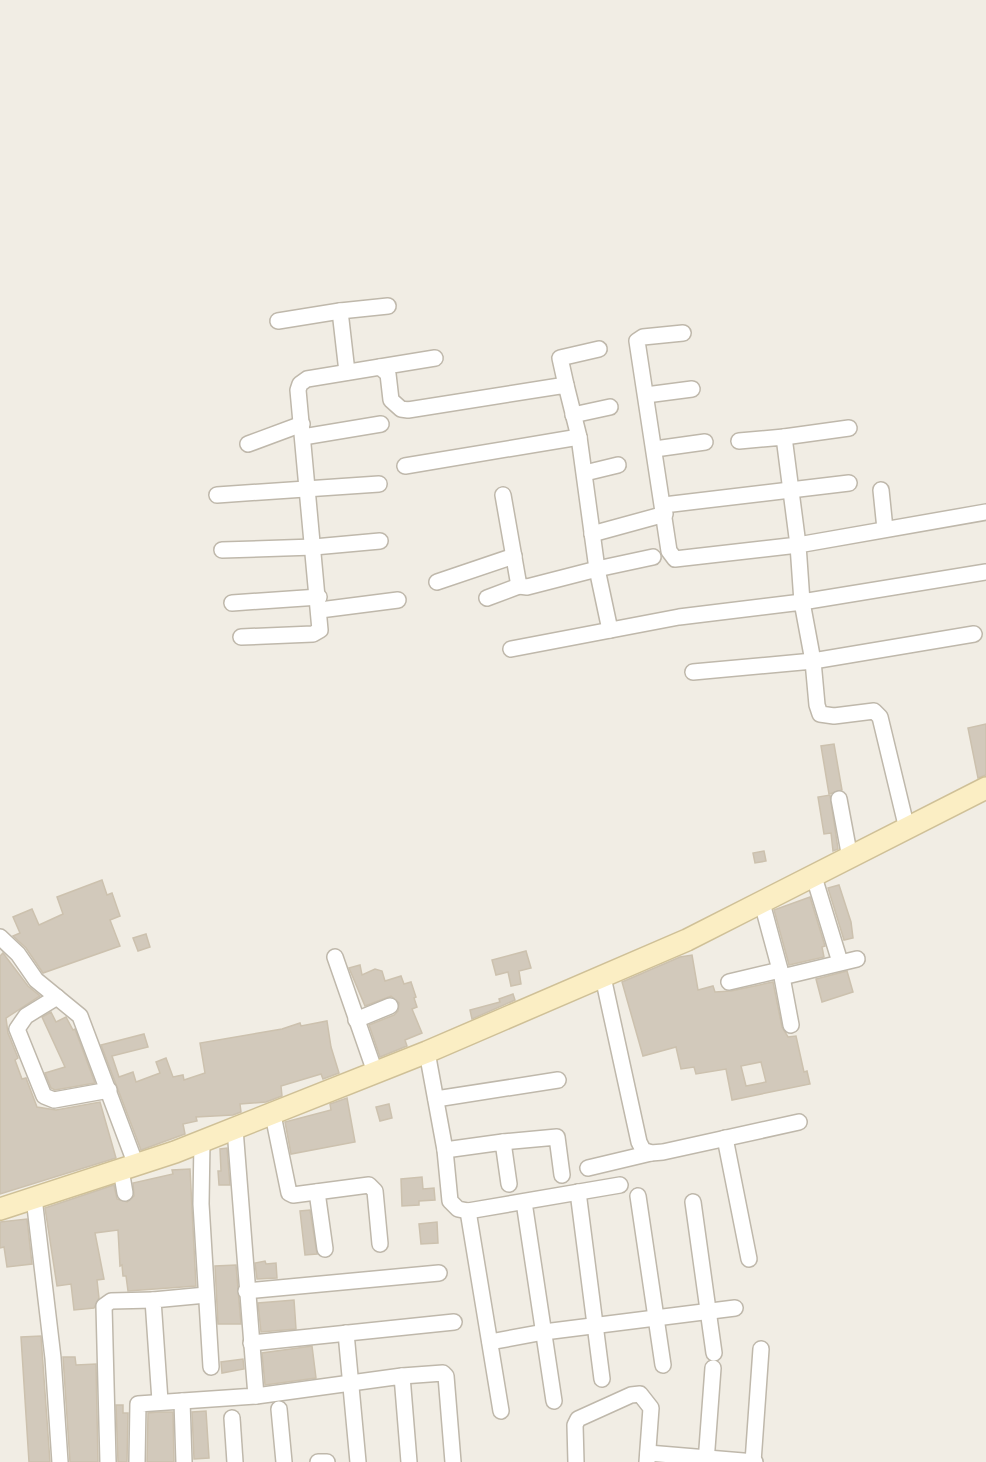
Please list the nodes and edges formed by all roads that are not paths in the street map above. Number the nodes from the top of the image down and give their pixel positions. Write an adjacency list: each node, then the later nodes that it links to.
1 (388, 306): 2 (street)
2 (340, 311): 3 (street); 8 (street)
3 (278, 321)
4 (683, 333): 11 (street)
5 (599, 349): 9 (street)
6 (435, 358): 7 (street)
7 (380, 367): 8 (street); 9 (street)
8 (347, 372): 16 (street)
9 (566, 385): 13 (street)
10 (692, 389): 11 (street)
11 (646, 394): 22 (street)
12 (610, 407): 13 (street)
13 (573, 415): 17 (street)
14 (381, 424): 16 (street)
15 (849, 428): 18 (street)
16 (302, 430): 21 (street); 28 (street)
17 (579, 437): 24 (street); 25 (street)
18 (784, 437): 20 (street); 29 (street)
19 (705, 441): 22 (street)
20 (739, 441)
21 (248, 444)
22 (655, 449): 33 (street)
23 (618, 465): 25 (street)
24 (405, 466)
25 (585, 473): 36 (street)
26 (849, 483): 29 (street)
27 (379, 484): 28 (street)
28 (308, 490): 31 (street); 39 (street)
29 (791, 490): 33 (street); 38 (street)
30 (881, 490): 35 (street)
31 (217, 495)
32 (503, 495): 41 (street)
33 (664, 510): 36 (street); 38 (street)
34 (986, 512): 35 (street)
35 (885, 529): 38 (street)
36 (592, 534): 43 (street)
37 (380, 542): 39 (street)
38 (798, 545): 49 (street)
39 (314, 547): 40 (street); 51 (street)
40 (222, 550)
41 (514, 556): 45 (street); 46 (street)
42 (653, 557): 43 (street)
43 (597, 569): 46 (street); 52 (street)
44 (986, 572): 49 (street)
45 (437, 582)
46 (519, 586): 47 (street)
47 (487, 598)
48 (398, 600): 51 (street)
49 (802, 602): 52 (street); 56 (street)
50 (232, 603): 51 (street)
51 (319, 603): 54 (street)
52 (610, 630): 55 (street)
53 (974, 634): 56 (street)
54 (241, 637)
55 (511, 649)
56 (813, 661): 57 (street); 60 (street)
57 (693, 672)
58 (986, 788): 60 (street)
59 (839, 800): 61 (street)
60 (907, 829): 61 (street)
61 (850, 858): 62 (street)
62 (814, 877): 63 (street); 67 (street)
63 (762, 903): 68 (street); 69 (street)
64 (3, 944): 71 (street)
65 (336, 957): 73 (street)
66 (857, 959): 67 (street)
67 (840, 962): 68 (street)
68 (781, 973): 70 (street); 74 (street)
69 (603, 977): 75 (street); 87 (street)
70 (729, 982)
71 (57, 998): 78 (street); 78 (street)
72 (390, 1006): 73 (street)
73 (356, 1020): 76 (street)
74 (791, 1025)
75 (428, 1052): 76 (street); 79 (street)
76 (375, 1072): 80 (street)
77 (558, 1080): 79 (street)
78 (109, 1090): 88 (street)
79 (436, 1099): 86 (street)
80 (273, 1115): 82 (street); 93 (street)
81 (798, 1122): 83 (street)
82 (235, 1129): 84 (street); 106 (street)
83 (724, 1138): 87 (street); 104 (street)
84 (202, 1141): 88 (street); 107 (street)
85 (503, 1142): 86 (street); 90 (street); 91 (street)
86 (445, 1150): 101 (street)
87 (651, 1153): 89 (street)
88 (128, 1167): 95 (street); 97 (street)
89 (588, 1168)
90 (562, 1175)
91 (509, 1184)
92 (620, 1185): 94 (street)
93 (317, 1192): 102 (street); 103 (street)
94 (578, 1192): 98 (street); 113 (street)
95 (125, 1193)
96 (638, 1196): 111 (street)
97 (34, 1198): 100 (street); 133 (street)
98 (524, 1202): 101 (street); 114 (street)
99 (693, 1202): 110 (street)
100 (0, 1209)
101 (468, 1211): 116 (street)
102 (380, 1244)
103 (325, 1249)
104 (749, 1259)
105 (439, 1273): 106 (street)
106 (246, 1291): 117 (street)
107 (206, 1295): 108 (street); 120 (street)
108 (153, 1300): 125 (street); 134 (street)
109 (735, 1308): 110 (street)
110 (708, 1312): 111 (street); 132 (street)
111 (656, 1318): 113 (street); 119 (street)
112 (454, 1322): 115 (street)
113 (596, 1326): 114 (street); 122 (street)
114 (544, 1332): 116 (street); 127 (street)
115 (346, 1333): 117 (street); 123 (street)
116 (490, 1342): 129 (street)
117 (251, 1343): 124 (street)
118 (761, 1349): 145 (street)
119 (663, 1365)
120 (211, 1368)
121 (402, 1376): 123 (street); 142 (street); 143 (street)
122 (602, 1379)
123 (351, 1384): 124 (street); 141 (street)
124 (256, 1396): 126 (street)
125 (160, 1401): 126 (street); 135 (street)
126 (182, 1401): 136 (street)
127 (555, 1401)
128 (279, 1409): 138 (street)
129 (501, 1411)
130 (232, 1418): 137 (street)
131 (648, 1458): 132 (street); 144 (street)
132 (706, 1459): 145 (street)
133 (60, 1462)
134 (108, 1462)
135 (137, 1462)
136 (184, 1462)
137 (235, 1462)
138 (284, 1462)
139 (318, 1462): 140 (street)
140 (327, 1462)
141 (358, 1462)
142 (409, 1462)
143 (453, 1462)
144 (576, 1462)
145 (754, 1462)

